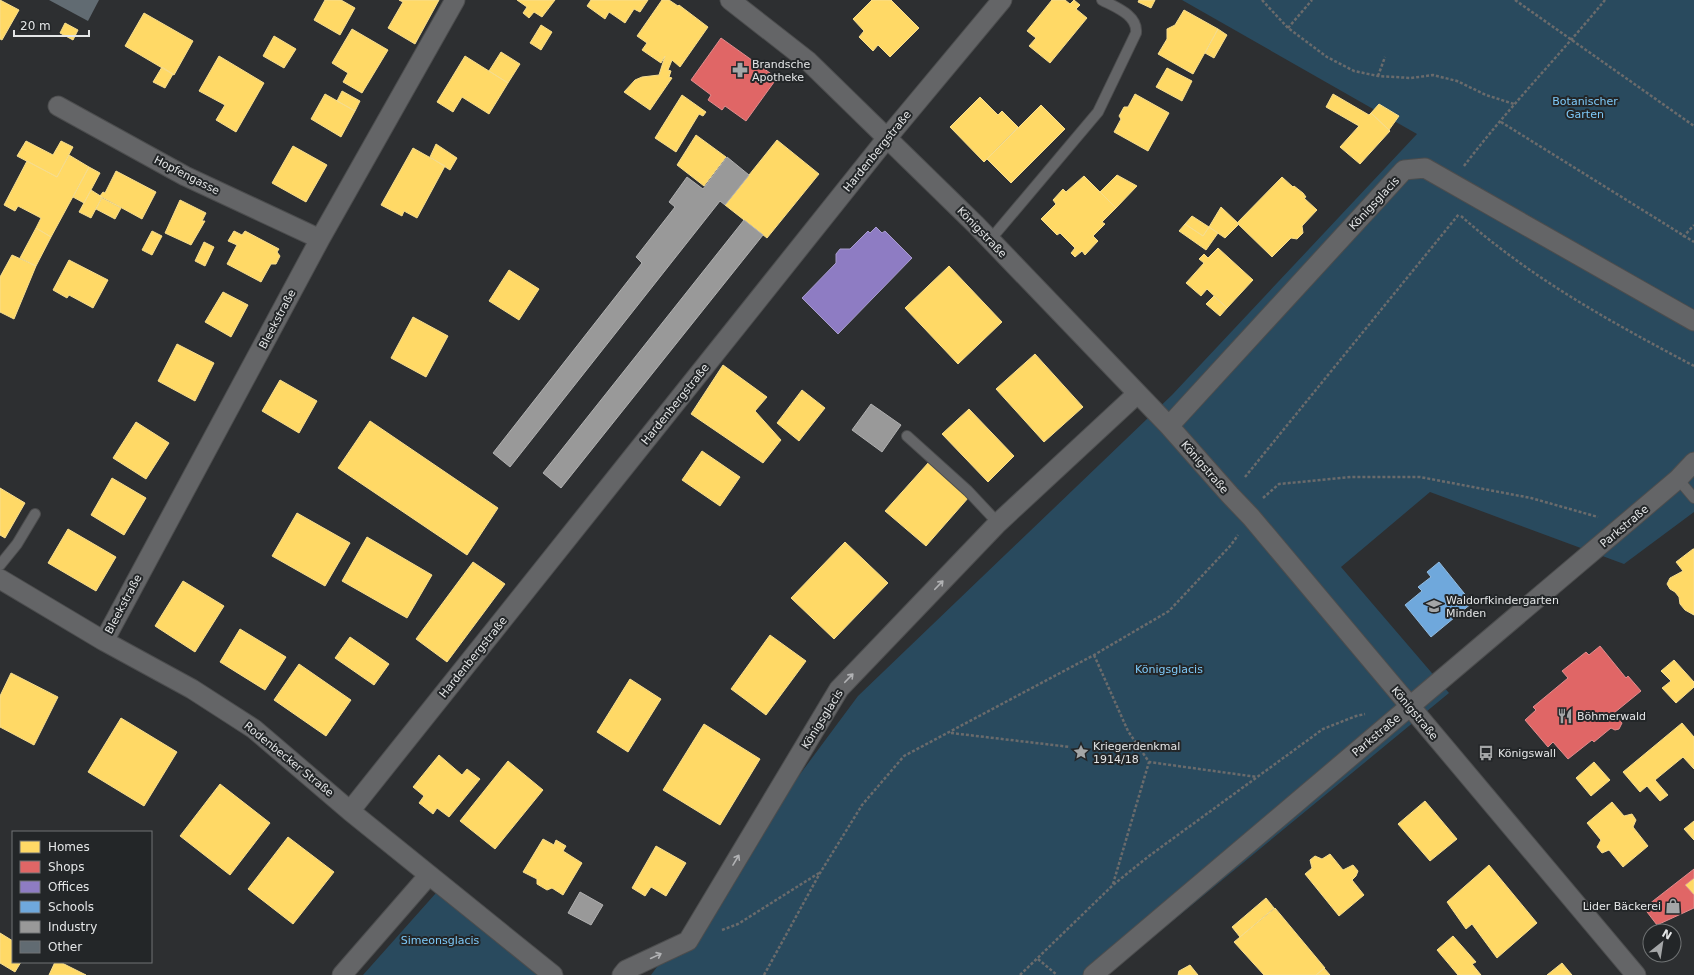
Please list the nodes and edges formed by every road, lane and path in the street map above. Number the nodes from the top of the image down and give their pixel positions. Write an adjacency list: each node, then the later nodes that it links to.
1 (455, 0): 22 (street, Bleekstraße)
2 (730, 0): 17 (street, Königstraße)
3 (1002, 0): 17 (street, Hardenbergstraße)
4 (1102, 0): 23 (lane)
5 (1262, 0): 9 (path)
6 (1312, 0): 9 (path)
7 (1515, 0): 10 (path)
8 (1605, 0): 10 (path)
9 (1288, 28): 12 (path)
10 (1572, 40): 13 (path); 16 (path)
11 (1385, 57): 12 (path)
12 (1378, 76): 13 (path)
13 (1514, 104): 15 (path)
14 (58, 106): 22 (street, Hopfengasse)
15 (1502, 122): 18 (path); 21 (path)
16 (1694, 126)
17 (887, 138): 23 (street, Königstraße); 49 (street, Hardenbergstraße)
18 (1451, 183): 26 (street, Königsglacis); 29 (street, Königsglacis)
19 (1459, 214): 33 (path)
20 (1694, 225): 21 (path)
21 (1683, 237): 25 (path)
22 (320, 239): 41 (street, Bleekstraße)
23 (990, 240): 28 (street, Königstraße)
24 (1490, 242): 27 (path)
25 (1694, 242)
26 (1694, 321)
27 (1694, 366)
28 (1137, 394): 29 (street, Königstraße); 38 (street, Königsglacis)
29 (1169, 426): 33 (street, Königstraße)
30 (907, 436): 38 (lane)
31 (1694, 462): 32 (street, Parkstraße)
32 (1678, 479): 34 (lane); 43 (street, Parkstraße)
33 (1230, 495): 36 (street, Königstraße)
34 (1694, 498)
35 (34, 514): 39 (lane)
36 (1251, 517): 37 (path); 42 (path); 43 (street, Königstraße)
37 (1605, 517)
38 (998, 523): 53 (street, Königsglacis, one-way to 38)
39 (0, 565)
40 (0, 578): 41 (street, Rodenbecker Straße)
41 (104, 641): 49 (street, Rodenbecker Straße)
42 (1094, 656): 45 (path); 47 (path)
43 (1410, 706): 61 (street, Parkstraße); 62 (street, Königstraße)
44 (1372, 713): 48 (path)
45 (951, 733): 46 (path); 50 (path)
46 (1070, 747)
47 (1150, 762): 48 (path); 52 (path)
48 (1257, 777): 52 (path)
49 (350, 810): 51 (street, Rodenbecker Straße)
50 (820, 873): 53 (path); 58 (path)
51 (429, 875): 55 (street); 56 (street, Rodenbecker Straße)
52 (1113, 885): 54 (path)
53 (688, 941): 57 (street, one-way to 53)
54 (1038, 960): 59 (path); 60 (path)
55 (342, 975)
56 (553, 975)
57 (622, 975)
58 (764, 975)
59 (1020, 975)
60 (1057, 975)
61 (1093, 975)
62 (1636, 975)

